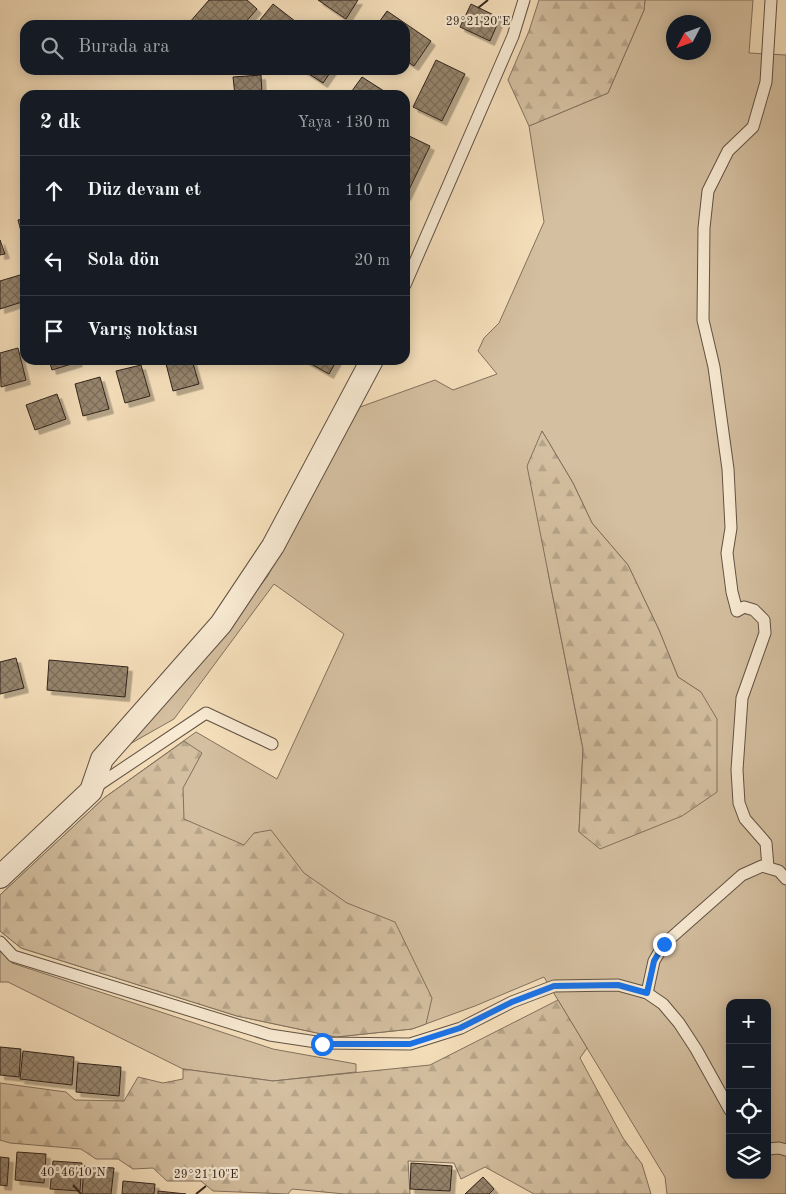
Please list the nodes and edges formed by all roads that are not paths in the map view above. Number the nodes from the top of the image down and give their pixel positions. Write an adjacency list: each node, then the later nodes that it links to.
1 (524, 0): 3 (lane)
2 (771, 0): 7 (lane)
3 (410, 273)
4 (369, 365): 6 (street)
5 (272, 744): 6 (lane)
6 (91, 791): 8 (street)
7 (768, 867): 9 (lane); 11 (lane)
8 (0, 878)
9 (786, 879)
10 (0, 942): 11 (lane)
11 (647, 993): 12 (lane)
12 (726, 1102)
13 (771, 1149): 14 (lane)
14 (786, 1150)

